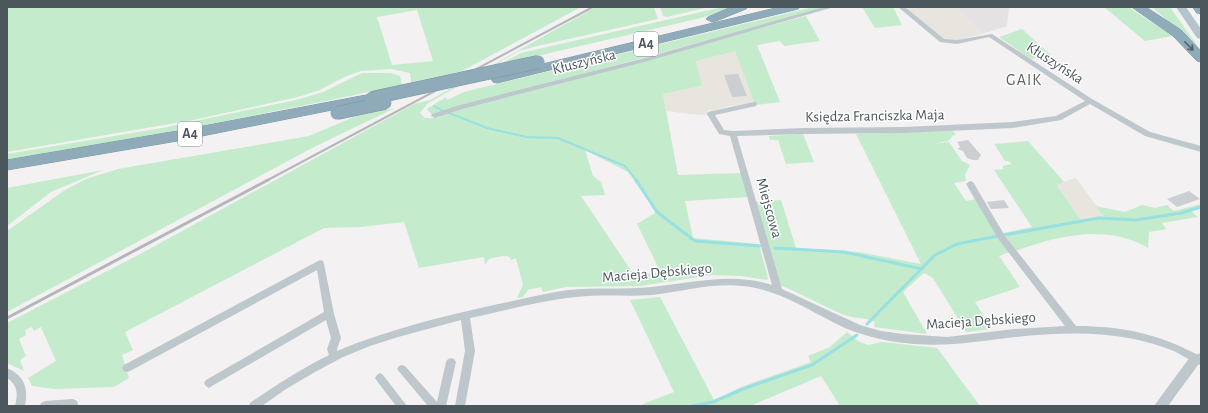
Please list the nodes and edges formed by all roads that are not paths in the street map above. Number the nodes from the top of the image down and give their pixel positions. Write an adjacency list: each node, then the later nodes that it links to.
1 (742, 7): 12 (highway)
2 (767, 7): 12 (highway, A4)
3 (794, 7): 23 (highway, A4, bridge)
4 (831, 7): 19 (street, Kłuszyńska)
5 (901, 7): 17 (street, Kłuszyńska)
6 (1138, 7): 14 (highway)
7 (1149, 7): 14 (highway)
8 (1181, 7): 15 (main road)
9 (1187, 7): 13 (main road)
10 (1199, 7): 11 (highway)
11 (1201, 11)
12 (700, 23): 22 (highway, A4, bridge)
13 (1201, 26)
14 (1177, 33): 16 (highway, one-way to 16)
15 (1201, 36)
16 (1201, 58)
17 (1090, 101): 20 (street, Księdza Franciszka Maja); 21 (street, Kłuszyńska)
18 (754, 104): 20 (street)
19 (435, 116)
20 (733, 134): 25 (street, Miejscowa)
21 (1201, 149)
22 (7, 165)
23 (7, 174)
24 (970, 184): 28 (street, Macieja Dębskiego)
25 (778, 291): 27 (street, Macieja Dębskiego); 28 (street, Macieja Dębskiego)
26 (329, 314): 29 (street); 32 (street); 36 (street)
27 (466, 315): 29 (street, Macieja Dębskiego); 44 (street)
28 (1074, 330): 30 (street, Macieja Dębskiego)
29 (334, 356): 40 (street, Macieja Dębskiego)
30 (1199, 358): 45 (street)
31 (451, 362): 43 (street)
32 (127, 368)
33 (402, 368): 42 (street)
34 (7, 373): 38 (street)
35 (380, 378): 41 (street)
36 (209, 383)
37 (73, 404): 39 (street)
38 (20, 406)
39 (45, 406)
40 (254, 406)
41 (402, 406)
42 (434, 406)
43 (441, 406)
44 (460, 406)
45 (1160, 406)

